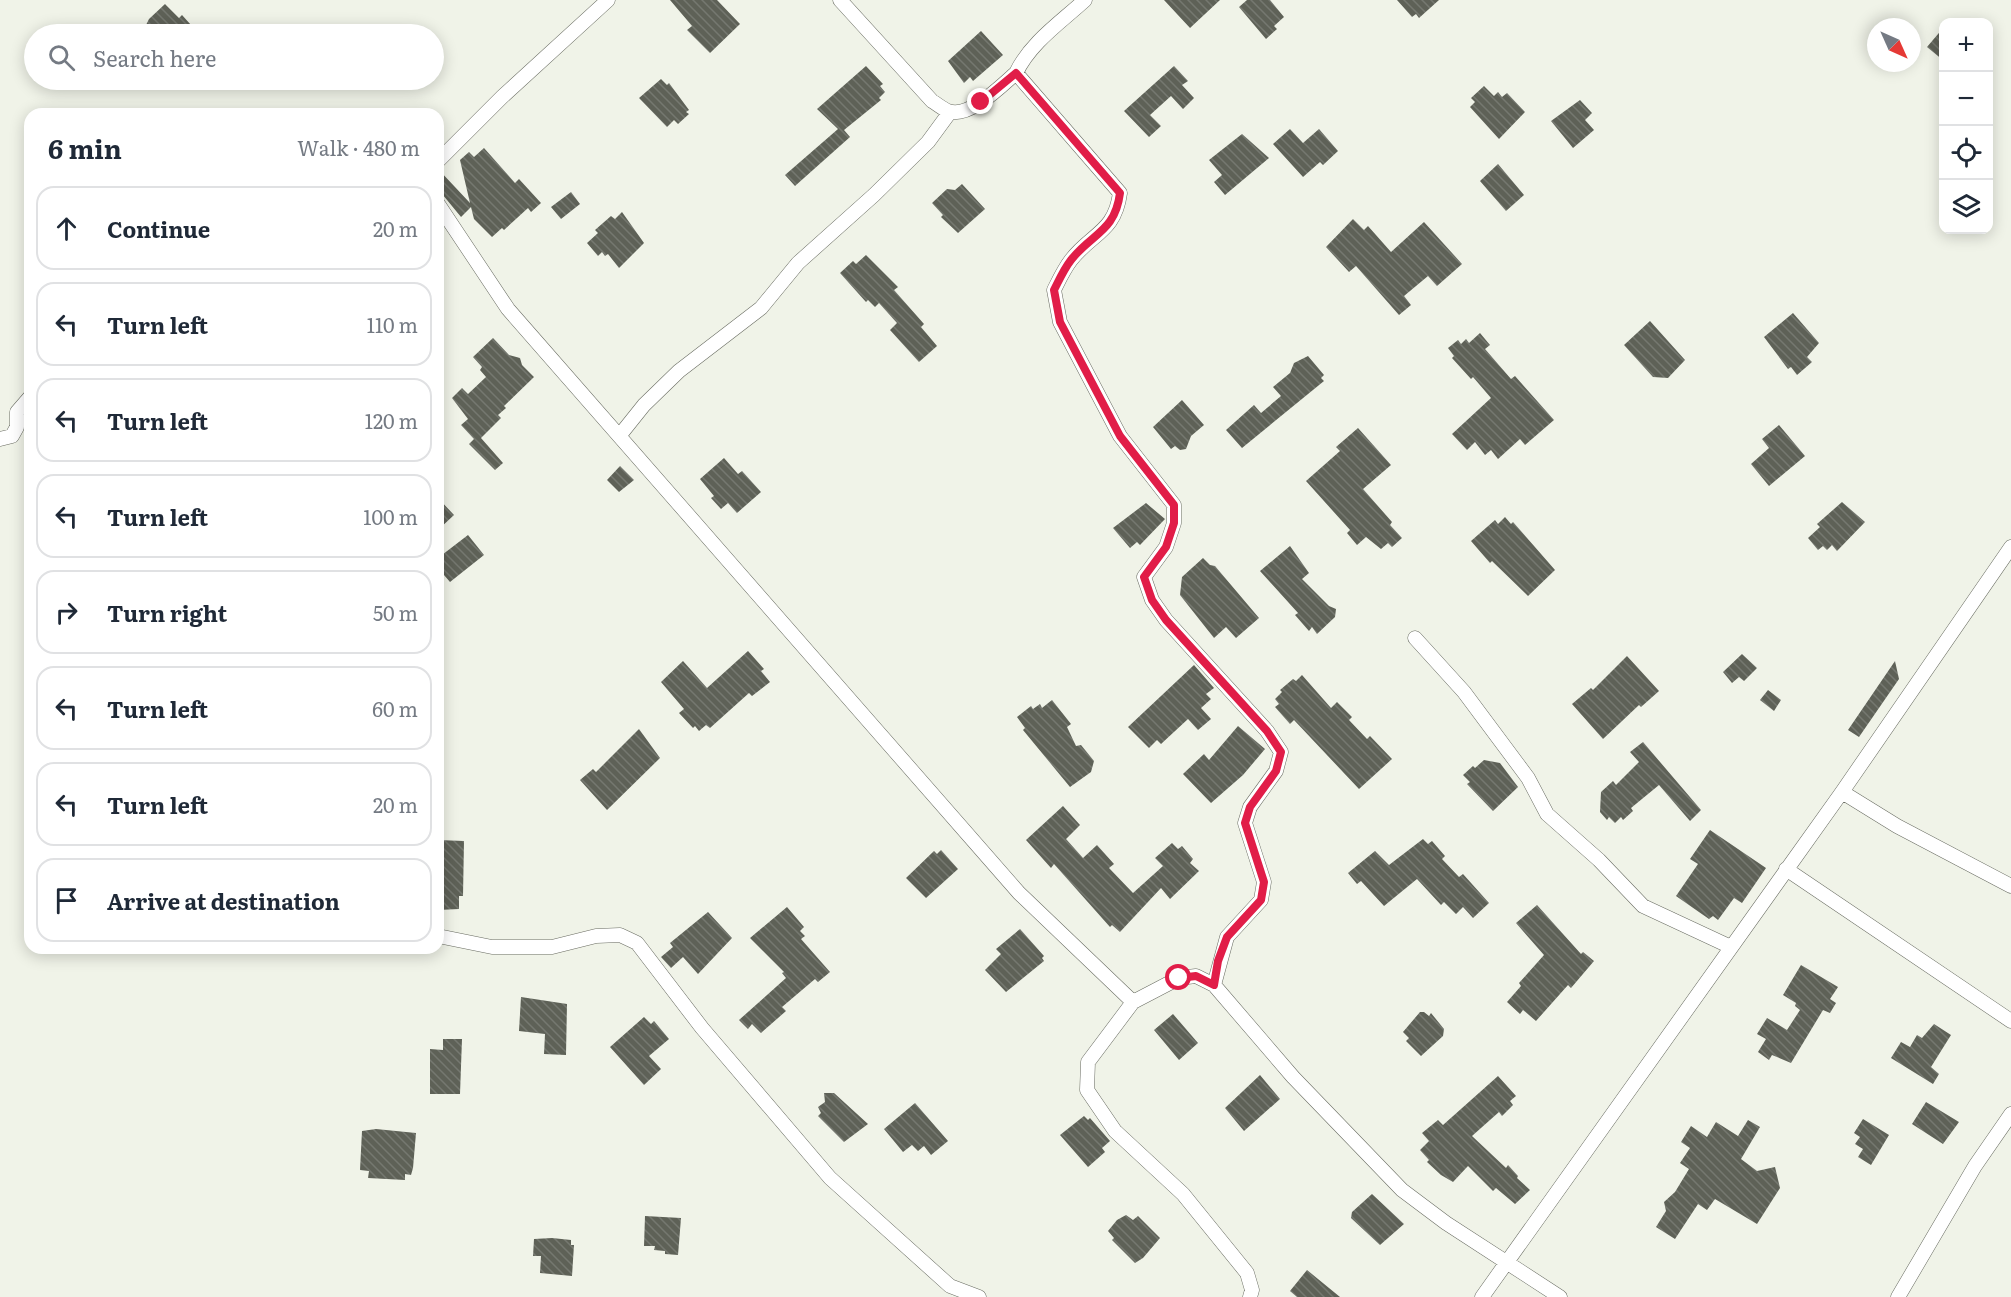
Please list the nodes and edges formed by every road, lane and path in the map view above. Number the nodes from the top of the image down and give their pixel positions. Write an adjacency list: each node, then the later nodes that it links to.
1 (608, 0): 6 (street)
2 (840, 0): 5 (street)
3 (1085, 0): 4 (street)
4 (1016, 73): 5 (street); 18 (street)
5 (950, 112): 9 (street)
6 (444, 155)
7 (444, 213): 9 (street)
8 (24, 404): 10 (street)
9 (620, 435): 19 (street)
10 (0, 439)
11 (2011, 547): 13 (street)
12 (1415, 638): 17 (street)
13 (1842, 792): 14 (street); 15 (street)
14 (1786, 869): 17 (street); 20 (street)
15 (2011, 886)
16 (444, 937): 23 (street)
17 (1731, 947): 22 (street)
18 (1214, 985): 19 (street); 22 (street)
19 (1133, 1002): 24 (street)
20 (2011, 1021)
21 (2011, 1114): 27 (street)
22 (1508, 1262): 25 (street); 26 (street)
23 (979, 1297)
24 (1250, 1297)
25 (1482, 1297)
26 (1560, 1297)
27 (1898, 1297)

